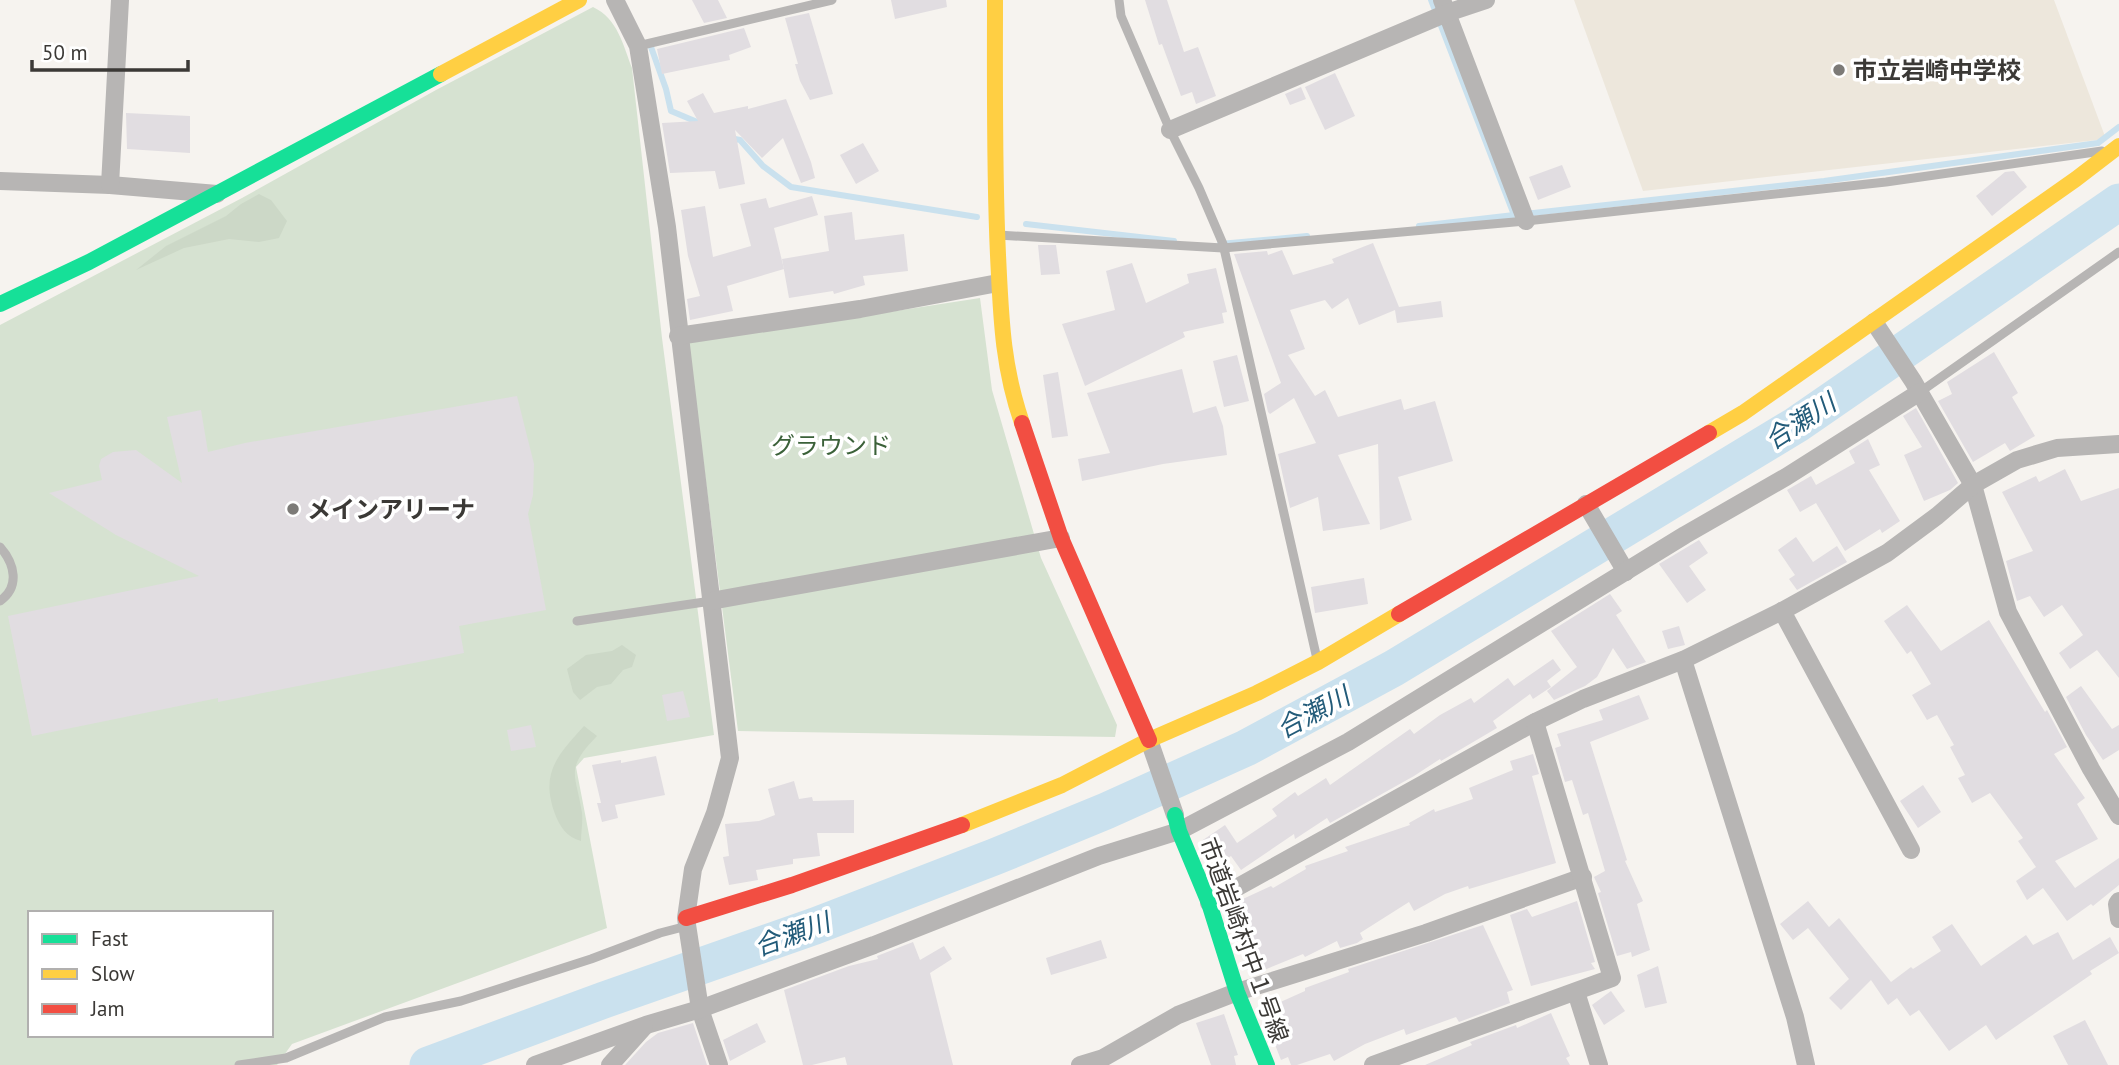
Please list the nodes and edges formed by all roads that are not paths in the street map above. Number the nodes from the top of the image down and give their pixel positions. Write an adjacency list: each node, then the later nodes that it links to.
1 (120, 0): 13 (street)
2 (579, 0): 14 (street)
3 (615, 0): 9 (street)
4 (832, 0): 9 (lane)
5 (995, 0): 16 (street)
6 (1119, 0): 10 (lane)
7 (1486, 0): 8 (street)
8 (1439, 12): 10 (street); 15 (street)
9 (638, 46): 22 (street)
10 (1170, 130): 17 (lane)
11 (2117, 147): 15 (lane); 21 (street)
12 (0, 181): 13 (street)
13 (110, 185): 14 (street)
14 (219, 194): 20 (street)
15 (1526, 221): 17 (lane)
16 (996, 235): 17 (lane); 19 (street)
17 (1223, 248): 35 (lane)
18 (2119, 252): 23 (lane)
19 (998, 283): 22 (street); 27 (street)
20 (0, 304)
21 (1878, 327): 23 (street); 26 (street)
22 (678, 336): 31 (street)
23 (1916, 386): 25 (street); 29 (street)
24 (2119, 444): 25 (street)
25 (1973, 485): 32 (street); 38 (street)
26 (1586, 504): 29 (street); 35 (street)
27 (1061, 538): 31 (street); 37 (street)
28 (0, 547): 30 (lane)
29 (1626, 572): 39 (street)
30 (0, 601)
31 (711, 601): 33 (lane); 45 (street)
32 (1782, 611): 34 (street); 40 (street)
33 (576, 621)
34 (1683, 660): 36 (street); 58 (street)
35 (1318, 662): 37 (street)
36 (1535, 722): 41 (street); 43 (street)
37 (1149, 740): 39 (street); 45 (street)
38 (2119, 816)
39 (1177, 823): 43 (street, 市道岩崎村中１号線); 48 (street)
40 (1911, 850)
41 (1583, 877): 46 (street); 47 (street)
42 (2119, 901): 44 (street)
43 (1209, 903): 46 (street, 市道岩崎村中１号線)
44 (2119, 919)
45 (687, 922): 48 (street); 50 (lane)
46 (1237, 992): 54 (street); 55 (street, 市道岩崎村中１号線)
47 (1576, 992): 56 (street); 57 (street)
48 (700, 1009): 49 (street); 53 (street)
49 (646, 1025): 51 (street); 52 (street)
50 (239, 1065)
51 (535, 1065)
52 (610, 1065)
53 (719, 1065)
54 (1080, 1065)
55 (1267, 1065)
56 (1373, 1065)
57 (1599, 1065)
58 (1806, 1065)

